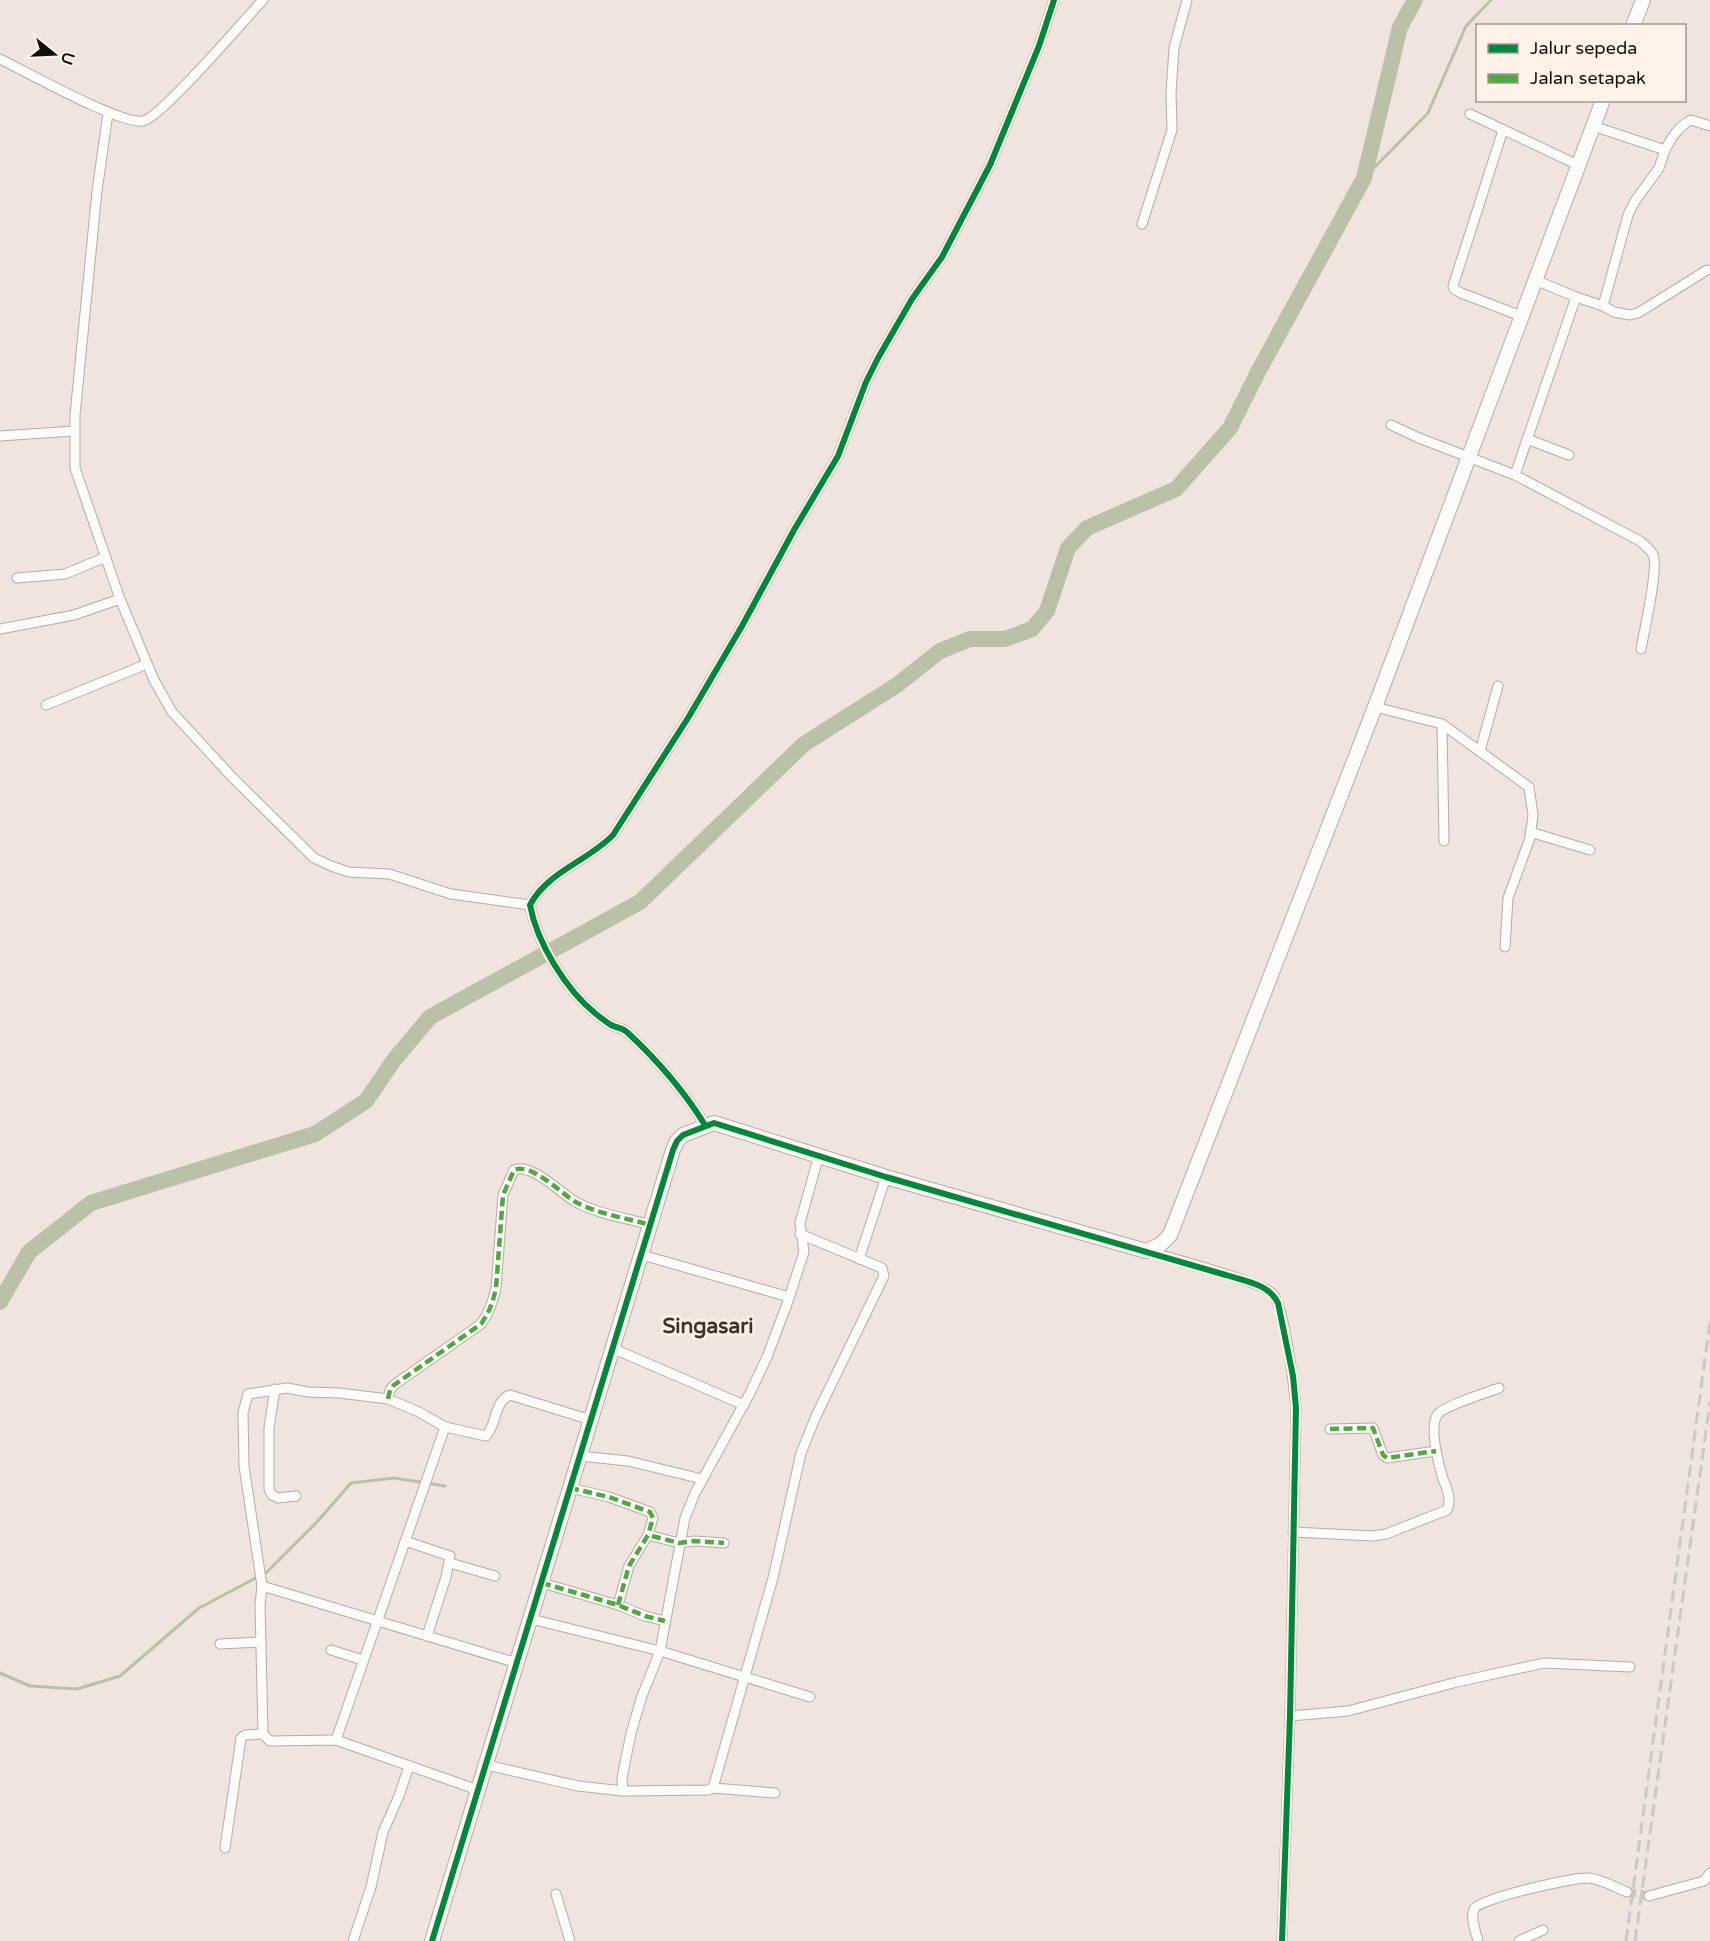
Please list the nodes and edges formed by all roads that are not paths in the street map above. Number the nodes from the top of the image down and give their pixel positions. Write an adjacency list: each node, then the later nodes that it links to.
1 (263, 0): 8 (street)
2 (1054, 0): 42 (street)
3 (1187, 0): 15 (street)
4 (1643, 0): 5 (street)
5 (1634, 24)
6 (0, 59): 8 (street)
7 (1602, 102): 10 (street)
8 (108, 113): 22 (street)
9 (1470, 114): 12 (street)
10 (1593, 126): 13 (street); 14 (street)
11 (1710, 126): 13 (street)
12 (1503, 130): 14 (street); 20 (street)
13 (1665, 150): 19 (street)
14 (1578, 165): 17 (street)
15 (1142, 224)
16 (1707, 270): 19 (street)
17 (1535, 280): 18 (street); 20 (street)
18 (1576, 297): 19 (street); 24 (street)
19 (1603, 306)
20 (1521, 316): 26 (street)
21 (1391, 425): 26 (street)
22 (74, 431): 23 (street); 28 (street)
23 (0, 436)
24 (1527, 439): 25 (street); 27 (street)
25 (1569, 455)
26 (1468, 458): 27 (street); 36 (street)
27 (1515, 475): 32 (street)
28 (106, 557): 29 (street); 30 (street)
29 (17, 578)
30 (120, 599): 31 (street); 33 (street)
31 (0, 629)
32 (1641, 649)
33 (147, 664): 35 (street); 42 (street)
34 (1498, 686): 38 (street)
35 (46, 705)
36 (1375, 707): 37 (street); 49 (street)
37 (1443, 724): 38 (street); 40 (street)
38 (1480, 751): 39 (street)
39 (1530, 832): 41 (street); 43 (street)
40 (1444, 841)
41 (1590, 850)
42 (530, 905): 44 (street)
43 (1504, 947)
44 (705, 1125): 45 (street); 47 (street)
45 (819, 1155): 46 (street); 48 (street)
46 (886, 1177): 49 (street); 51 (street)
47 (651, 1225): 50 (street); 56 (street)
48 (800, 1234): 51 (street); 52 (street)
49 (1146, 1251): 66 (street)
50 (642, 1255): 52 (street); 53 (street)
51 (859, 1259): 87 (street)
52 (789, 1297): 57 (street)
53 (614, 1349): 57 (street); 58 (street)
54 (1499, 1388): 61 (street)
55 (275, 1389): 56 (street); 65 (street); 73 (street)
56 (388, 1399): 59 (street)
57 (744, 1405): 63 (street)
58 (591, 1420): 59 (street); 62 (street)
59 (445, 1427): 68 (street)
60 (1330, 1429): 61 (street)
61 (1436, 1451): 66 (street)
62 (580, 1456): 63 (street); 64 (street)
63 (702, 1479): 69 (street)
64 (570, 1488): 67 (street); 74 (street)
65 (296, 1496)
66 (1293, 1532): 89 (street)
67 (648, 1535): 69 (street); 75 (street)
68 (405, 1541): 71 (street); 77 (street)
69 (679, 1543): 70 (street); 78 (street)
70 (724, 1543)
71 (450, 1563): 72 (street); 79 (street)
72 (495, 1576)
73 (262, 1582): 77 (street); 80 (street)
74 (542, 1583): 75 (street); 76 (street)
75 (618, 1605): 78 (street)
76 (531, 1618): 83 (street); 85 (street)
77 (377, 1620): 79 (street); 84 (street)
78 (665, 1621): 83 (street)
79 (427, 1636): 85 (street)
80 (261, 1642): 81 (street); 90 (street)
81 (220, 1644)
82 (331, 1650): 84 (street)
83 (660, 1651): 87 (street); 96 (street)
84 (363, 1660): 91 (street)
85 (517, 1663): 92 (street)
86 (1630, 1667): 89 (street)
87 (744, 1677): 88 (street); 94 (street)
88 (810, 1697)
89 (1290, 1716): 107 (street)
90 (263, 1734): 91 (street); 98 (street)
91 (336, 1740): 93 (street)
92 (487, 1765): 95 (street); 96 (street)
93 (409, 1766): 95 (street); 104 (street)
94 (713, 1788): 96 (street); 97 (street)
95 (478, 1790): 105 (street)
96 (623, 1791)
97 (775, 1793)
98 (225, 1848)
99 (1710, 1873): 102 (street)
100 (1627, 1892): 108 (street)
101 (556, 1894): 106 (street)
102 (1649, 1896)
103 (1543, 1930): 109 (street)
104 (353, 1941)
105 (432, 1941)
106 (570, 1941)
107 (1282, 1941)
108 (1478, 1941)
109 (1519, 1941)

